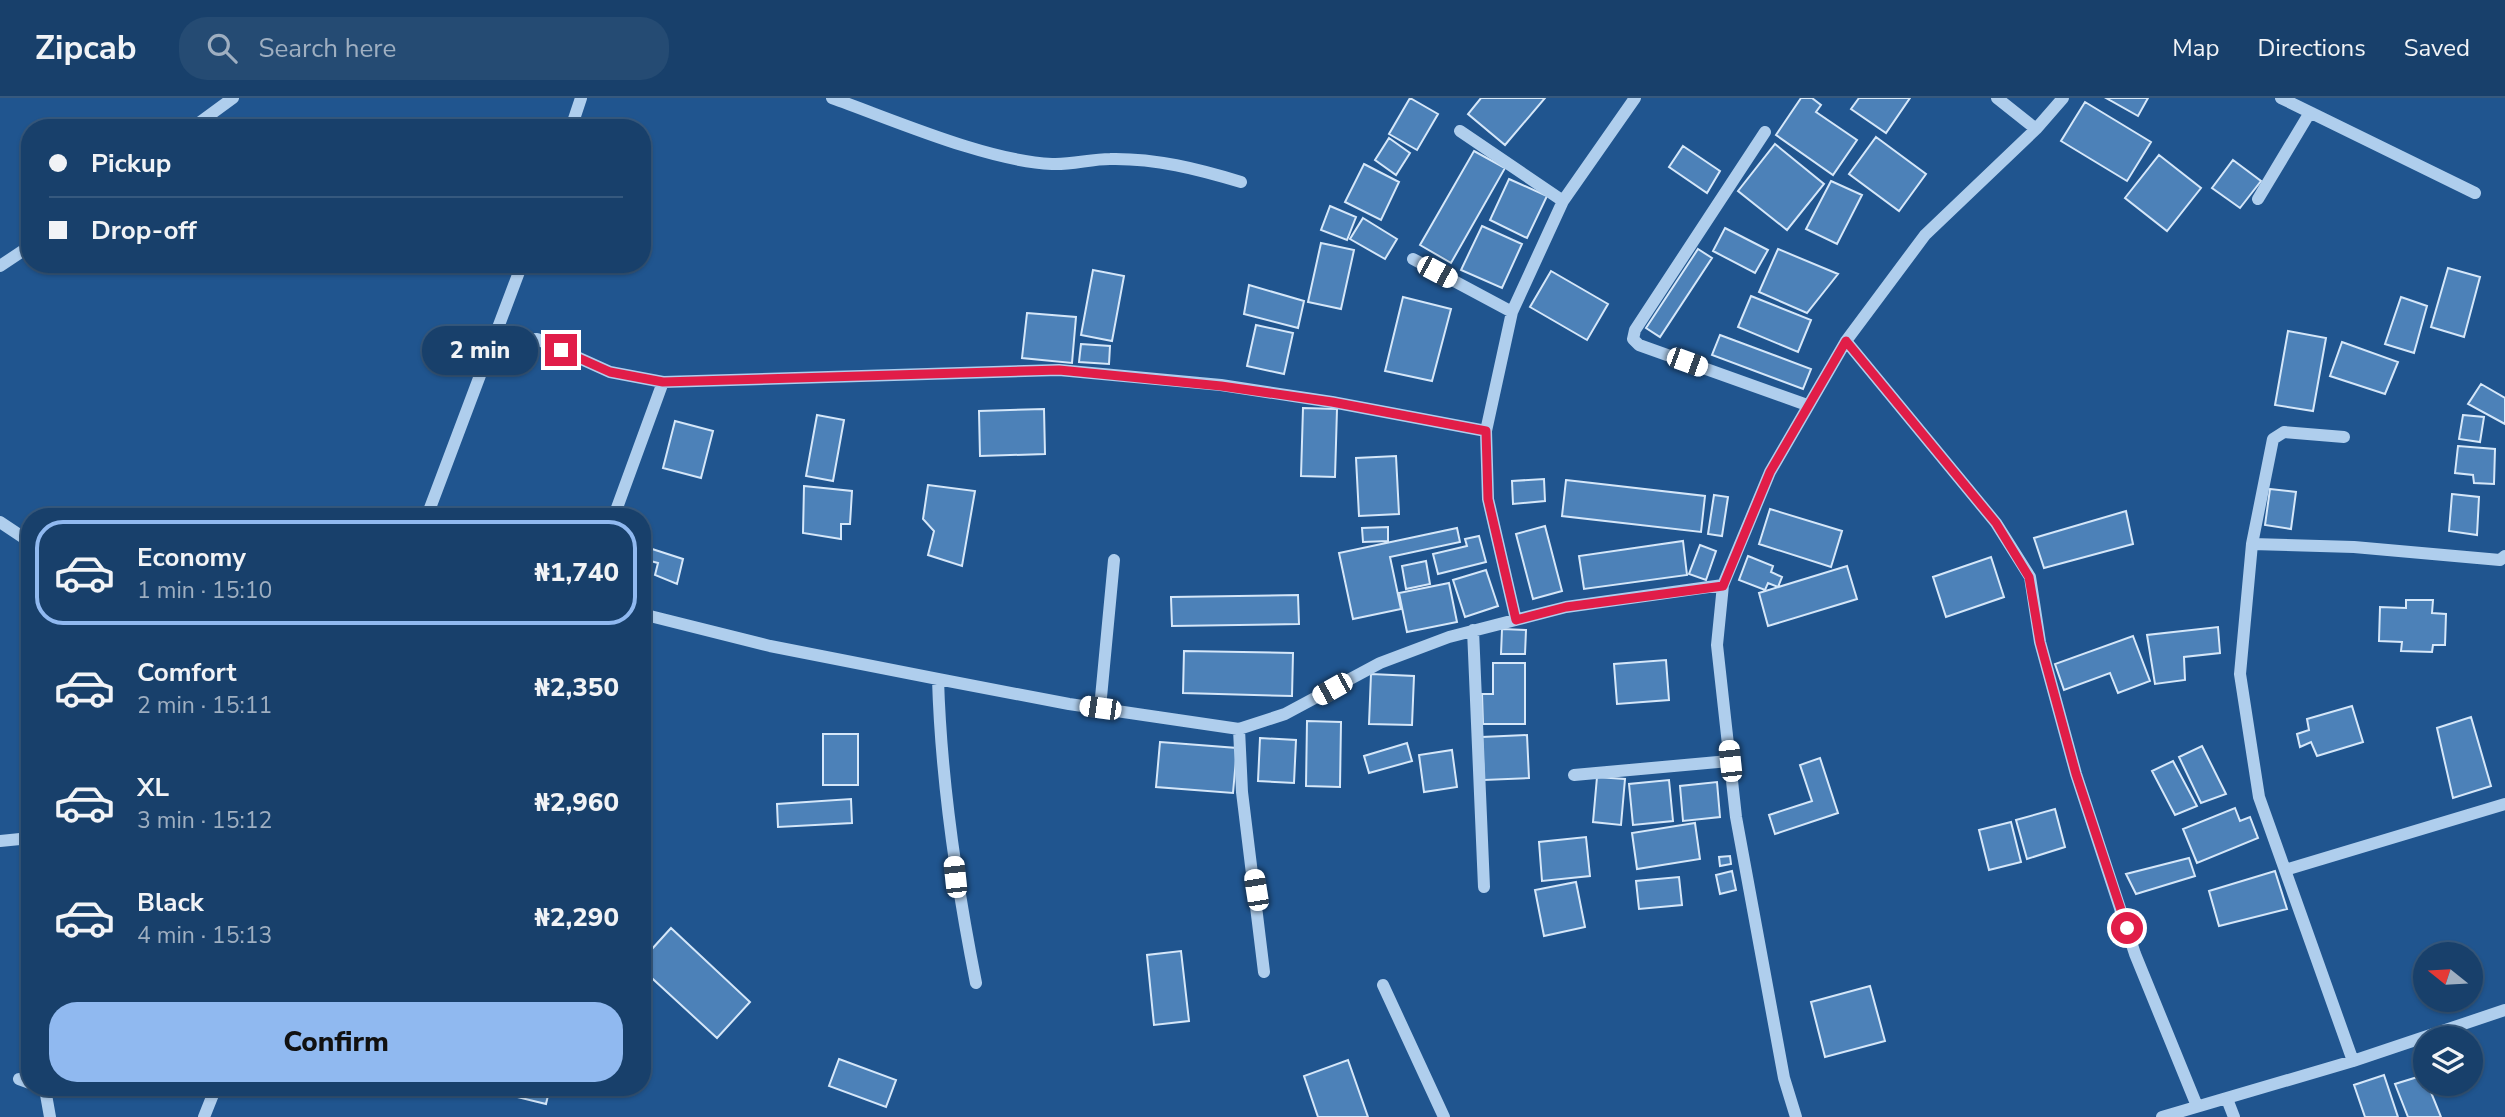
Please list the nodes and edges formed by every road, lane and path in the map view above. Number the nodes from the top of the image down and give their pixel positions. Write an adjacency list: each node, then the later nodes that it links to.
1 (233, 98): 9 (street)
2 (581, 98): 10 (street)
3 (832, 98): 14 (street)
4 (1635, 98): 17 (street)
5 (1997, 98): 11 (street)
6 (2063, 98): 11 (street)
7 (2281, 98): 8 (street)
8 (2309, 114): 15 (street); 16 (street)
9 (204, 119)
10 (574, 119)
11 (2036, 129): 24 (street)
12 (1460, 131): 17 (street)
13 (1765, 132): 26 (street)
14 (1241, 182)
15 (2475, 194)
16 (2258, 199)
17 (1563, 201): 22 (street)
18 (21, 252): 20 (street)
19 (1413, 259): 22 (street)
20 (0, 265)
21 (519, 273): 23 (street)
22 (1511, 312): 27 (street)
23 (495, 341): 25 (street); 29 (street)
24 (1846, 341): 26 (street); 58 (street)
25 (663, 382): 27 (street); 30 (street)
26 (1807, 405): 36 (street)
27 (1486, 431): 38 (street)
28 (2344, 437): 33 (street)
29 (430, 508)
30 (617, 508)
31 (0, 522): 32 (street)
32 (21, 536)
33 (2252, 544): 34 (street); 48 (street)
34 (2505, 556)
35 (1114, 560): 41 (street)
36 (1723, 586): 38 (street); 43 (street)
37 (651, 616): 40 (street)
38 (1516, 620): 39 (street)
39 (1473, 630): 42 (street); 49 (street)
40 (938, 679): 41 (street); 51 (street)
41 (1100, 708): 42 (street)
42 (1239, 729): 50 (street)
43 (1730, 761): 44 (street); 62 (street)
44 (1574, 775)
45 (2505, 804): 48 (street)
46 (21, 839): 47 (street)
47 (0, 841)
48 (2285, 870): 54 (street)
49 (1485, 887)
50 (1264, 972)
51 (976, 983)
52 (1383, 985): 61 (street)
53 (2505, 1010): 54 (street)
54 (2353, 1061): 57 (street)
55 (46, 1096): 59 (street)
56 (212, 1096): 60 (street)
57 (2227, 1099): 58 (street); 64 (street)
58 (2197, 1106): 63 (street)
59 (50, 1117)
60 (204, 1117)
61 (1444, 1117)
62 (1796, 1117)
63 (2162, 1117)
64 (2234, 1117)

